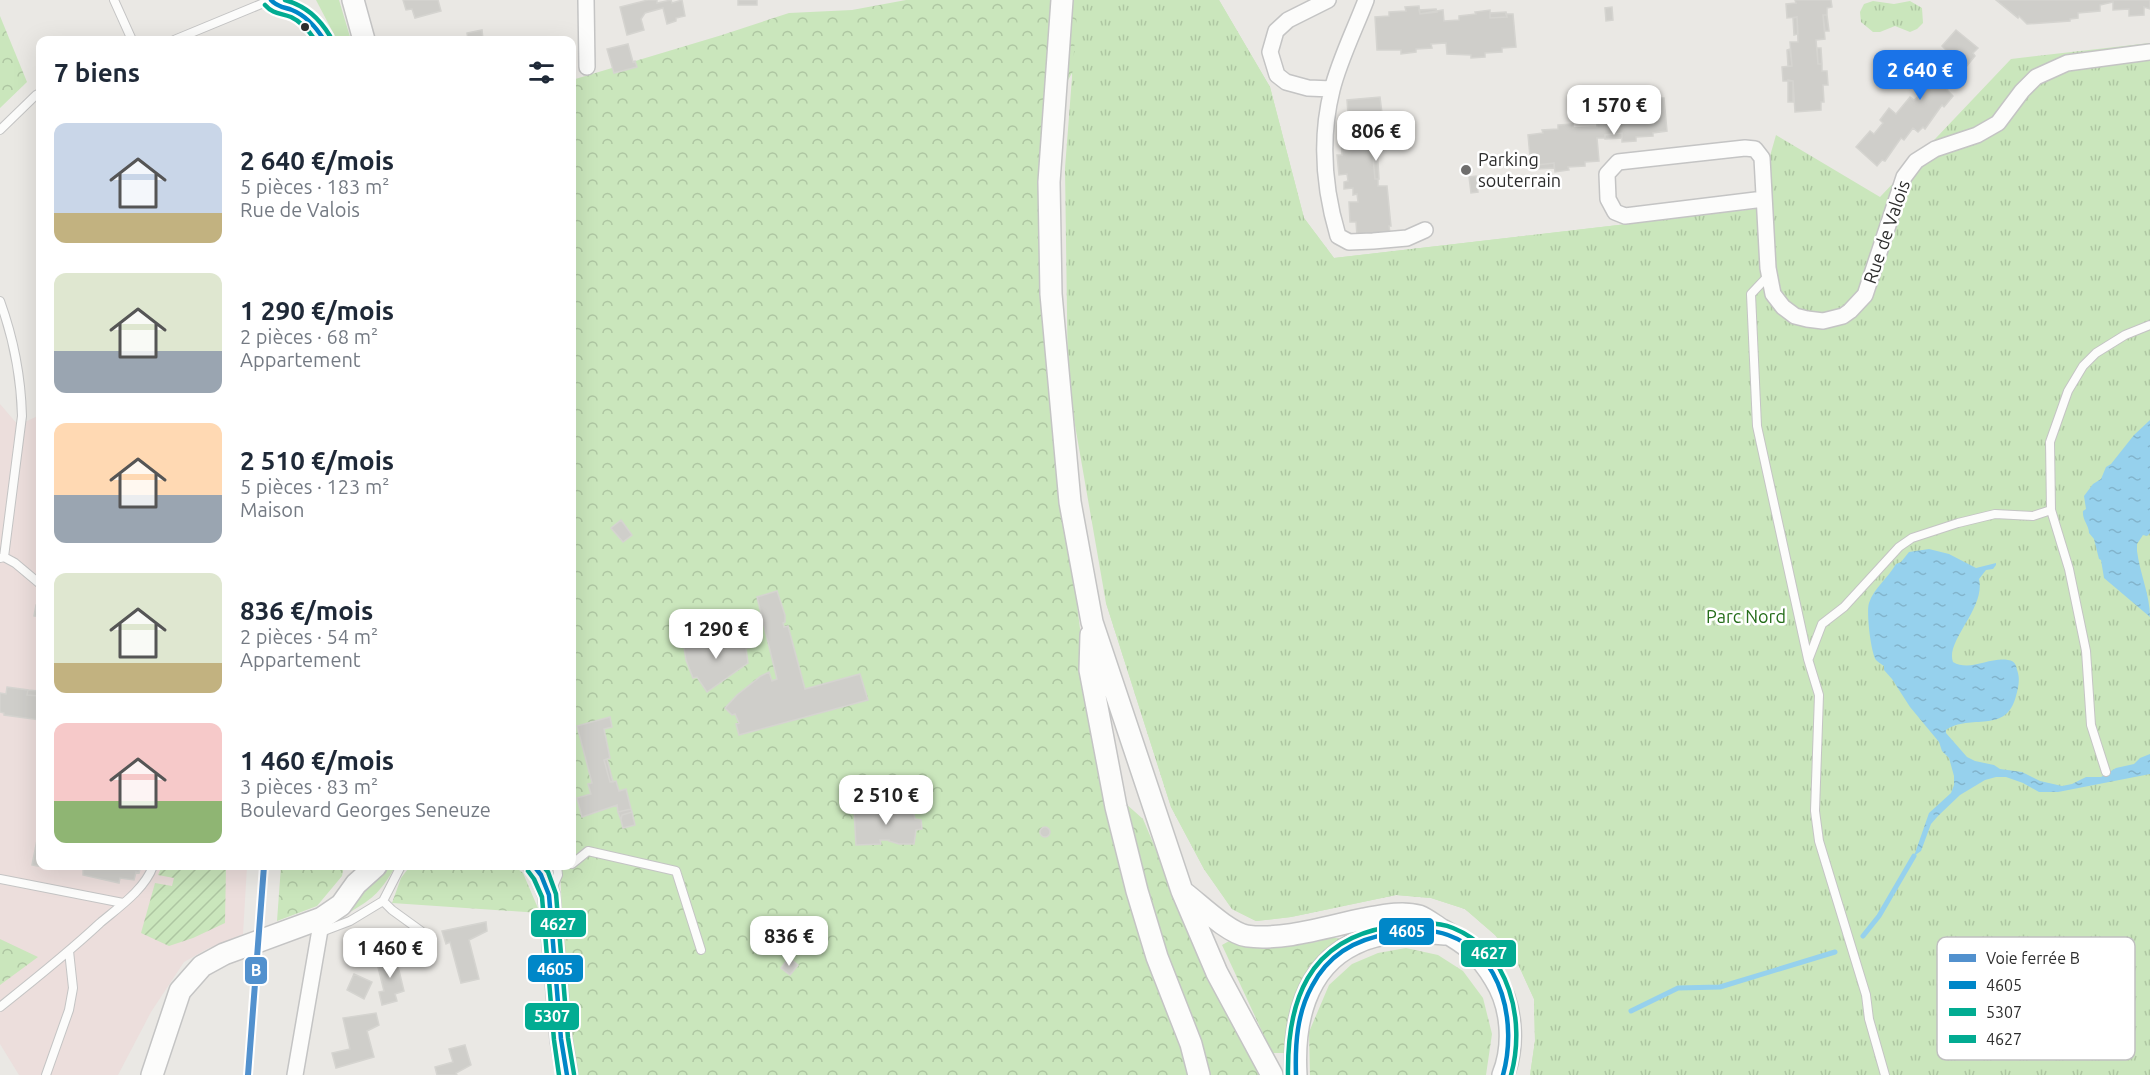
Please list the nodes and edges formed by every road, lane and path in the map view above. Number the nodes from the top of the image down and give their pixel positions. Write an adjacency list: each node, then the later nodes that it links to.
1 (114, 0): 9 (lane)
2 (271, 0): 8 (street); 10 (lane)
3 (353, 0): 12 (main road)
4 (586, 0): 14 (street)
5 (1062, 0): 26 (main road)
6 (1328, 0): 15 (street)
7 (1366, 0): 15 (street)
8 (295, 4): 11 (street)
9 (130, 36)
10 (184, 36)
11 (322, 36)
12 (363, 36)
13 (2150, 52): 20 (street, Rue de Valois)
14 (587, 66)
15 (1332, 89): 19 (street)
16 (36, 96): 17 (lane)
17 (0, 130)
18 (1764, 199): 18 (street, Rue de Valois); 20 (street, Rue de Valois)
19 (1425, 230)
20 (1768, 276): 27 (lane)
21 (0, 301): 24 (lane)
22 (2150, 325): 23 (lane)
23 (2051, 510): 27 (lane); 28 (lane)
24 (2, 558): 25 (lane)
25 (36, 581)
26 (1092, 622): 38 (main road); 52 (main road)
27 (1808, 659): 56 (lane)
28 (2106, 772)
29 (576, 861): 45 (lane)
30 (152, 870): 41 (lane)
31 (399, 870): 40 (lane)
32 (537, 870): 39 (main road)
33 (557, 870): 36 (lane)
34 (564, 870): 36 (lane)
35 (358, 875): 42 (main road)
36 (558, 875): 39 (lane)
37 (0, 879): 41 (lane)
38 (1182, 891): 44 (main road); 53 (main road)
39 (549, 895): 51 (main road)
40 (383, 901): 42 (lane); 43 (lane)
41 (123, 903): 46 (lane)
42 (321, 925): 49 (main road); 50 (street)
43 (421, 931)
44 (1449, 934): 54 (main road); 55 (main road)
45 (701, 950)
46 (69, 951): 47 (lane); 48 (lane)
47 (0, 1007)
48 (46, 1075)
49 (152, 1075)
50 (296, 1075)
51 (567, 1075)
52 (1199, 1075)
53 (1272, 1075)
54 (1296, 1075)
55 (1503, 1075)
56 (1886, 1075)

